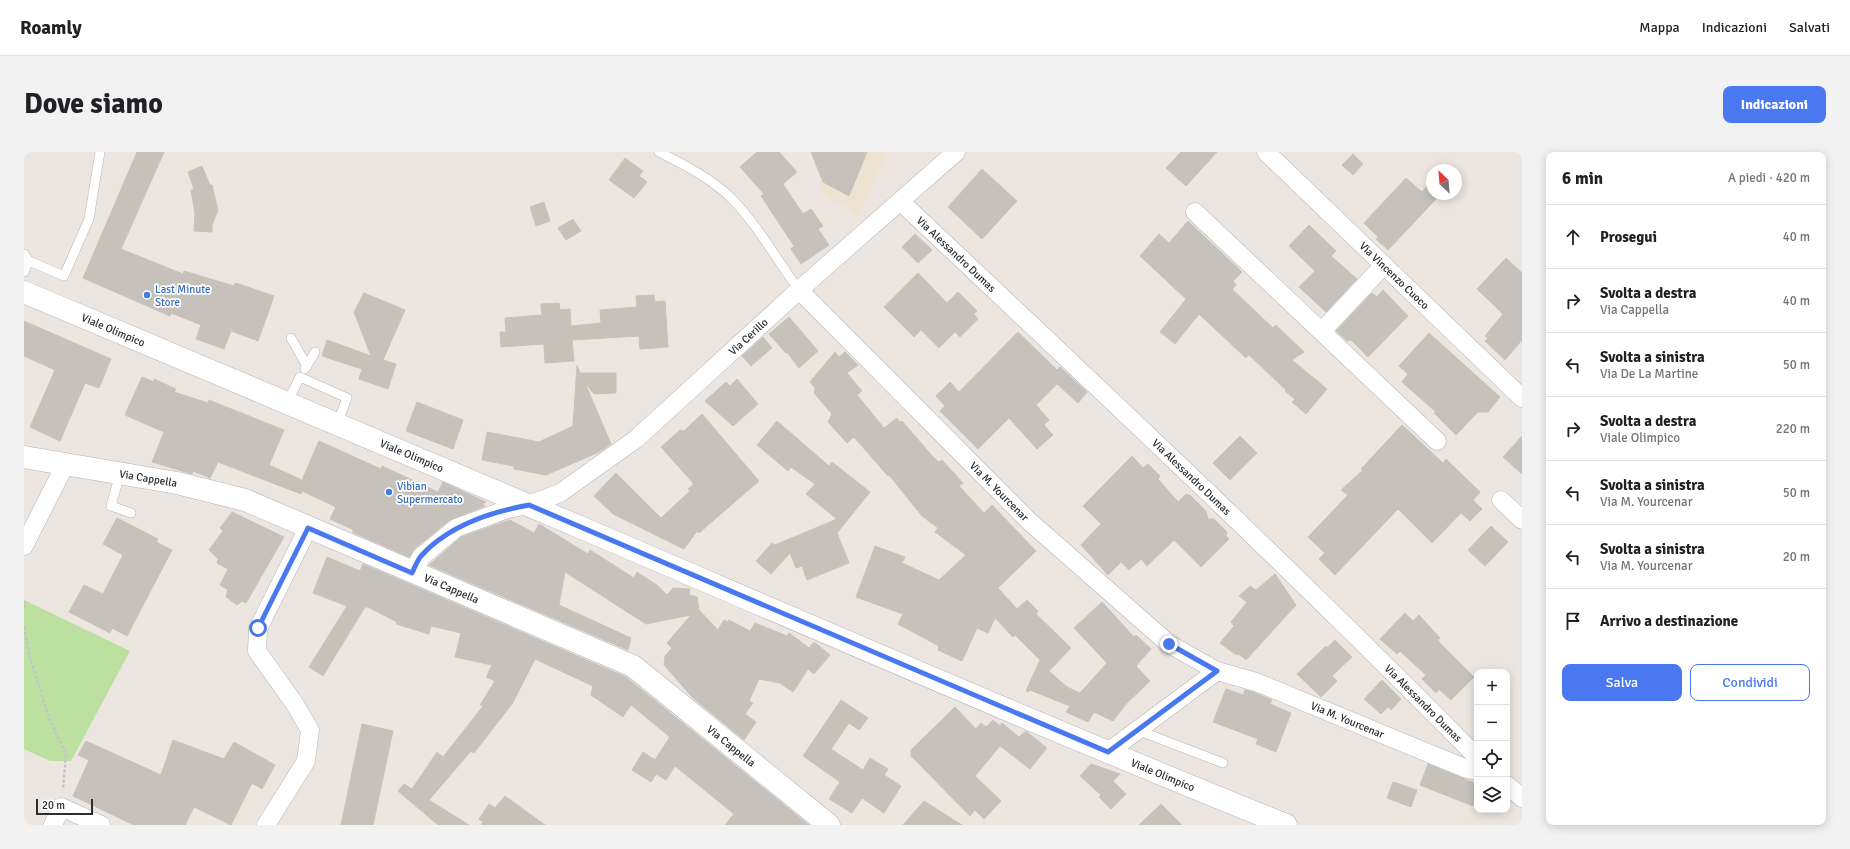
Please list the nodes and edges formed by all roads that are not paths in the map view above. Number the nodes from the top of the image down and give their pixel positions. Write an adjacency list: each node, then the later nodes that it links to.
1 (100, 152): 7 (lane)
2 (658, 152): 10 (lane)
3 (1266, 152): 8 (street, Via Vincenzo Cuoco)
4 (947, 155): 5 (street, Via Cerillo)
5 (901, 202): 10 (street, Via Cerillo); 34 (street, Via Alessandro Dumas)
6 (1195, 212): 12 (street)
7 (26, 258): 9 (lane)
8 (1384, 265): 12 (street); 17 (street, Via Vincenzo Cuoco)
9 (24, 272)
10 (799, 290): 25 (street, Via Cerillo); 31 (street, Via M. Yourcenar)
11 (24, 292): 18 (street, Viale Olimpico)
12 (1322, 331): 20 (street)
13 (291, 338): 15 (lane)
14 (315, 352): 15 (lane)
15 (307, 366): 16 (lane)
16 (300, 377): 18 (lane); 19 (lane)
17 (1522, 398)
18 (286, 404): 19 (street, Viale Olimpico)
19 (337, 425): 25 (street, Viale Olimpico)
20 (1437, 441)
21 (24, 457): 22 (street, Via Cappella)
22 (65, 465): 23 (street, Via Cappella); 29 (street)
23 (120, 474): 26 (lane); 28 (street, Via Cappella)
24 (1501, 500): 27 (street)
25 (529, 505): 30 (street, Via Cerillo); 33 (street, Viale Olimpico)
26 (131, 513)
27 (1522, 520)
28 (308, 528): 30 (street, Via Cappella); 41 (street)
29 (24, 546)
30 (412, 573): 42 (street, Via Cappella)
31 (1217, 671): 32 (street); 36 (street, Via M. Yourcenar)
32 (1137, 730): 33 (street); 35 (lane)
33 (1108, 752): 43 (street, Viale Olimpico)
34 (1474, 754)
35 (1223, 763)
36 (1474, 770)
37 (1510, 788): 38 (street)
38 (1522, 798)
39 (52, 825): 40 (street)
40 (101, 825)
41 (266, 825)
42 (829, 825)
43 (1286, 825)

